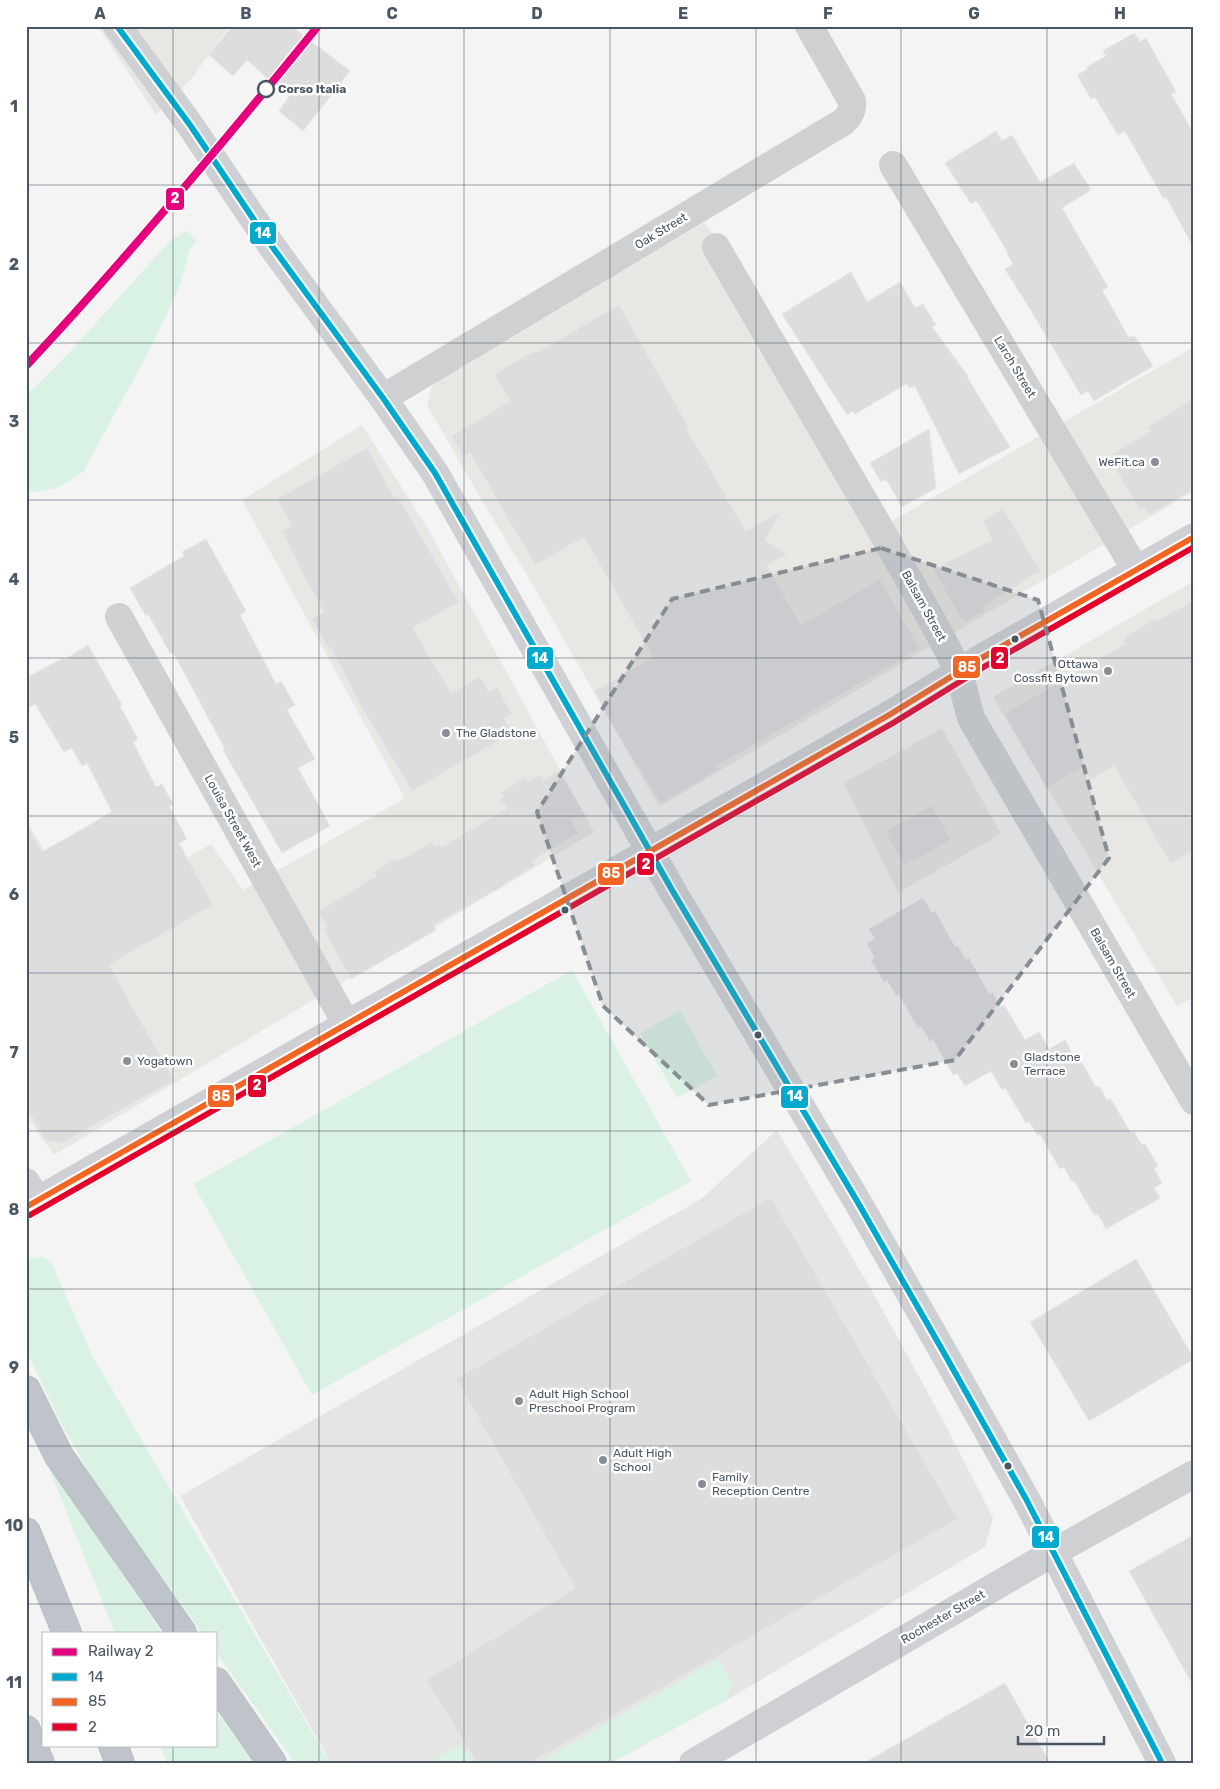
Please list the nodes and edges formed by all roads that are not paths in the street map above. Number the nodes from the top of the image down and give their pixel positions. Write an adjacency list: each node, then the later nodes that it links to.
1 (117, 26): 5 (main road)
2 (809, 26): 5 (street, Oak Street)
3 (893, 165): 7 (street, Larch Street)
4 (716, 247): 9 (street, Balsam Street)
5 (383, 398): 10 (main road)
6 (1194, 537): 7 (main road)
7 (1136, 570): 9 (main road)
8 (119, 618): 11 (street, Louisa Street West)
9 (959, 672): 10 (main road); 12 (street, Balsam Street)
10 (651, 851): 11 (main road); 17 (main road)
11 (347, 1025): 13 (main road)
12 (1194, 1101)
13 (30, 1196)
14 (26, 1390): 19 (highway)
15 (1194, 1474): 17 (street, Rochester Street)
16 (26, 1532): 18 (highway)
17 (1054, 1552): 26 (main road, Rochester Street); 27 (main road)
18 (67, 1632)
19 (181, 1632)
20 (218, 1685): 25 (highway)
21 (26, 1730): 23 (highway)
22 (113, 1746): 24 (highway)
23 (40, 1763)
24 (120, 1763)
25 (272, 1763)
26 (693, 1763)
27 (1162, 1763)

